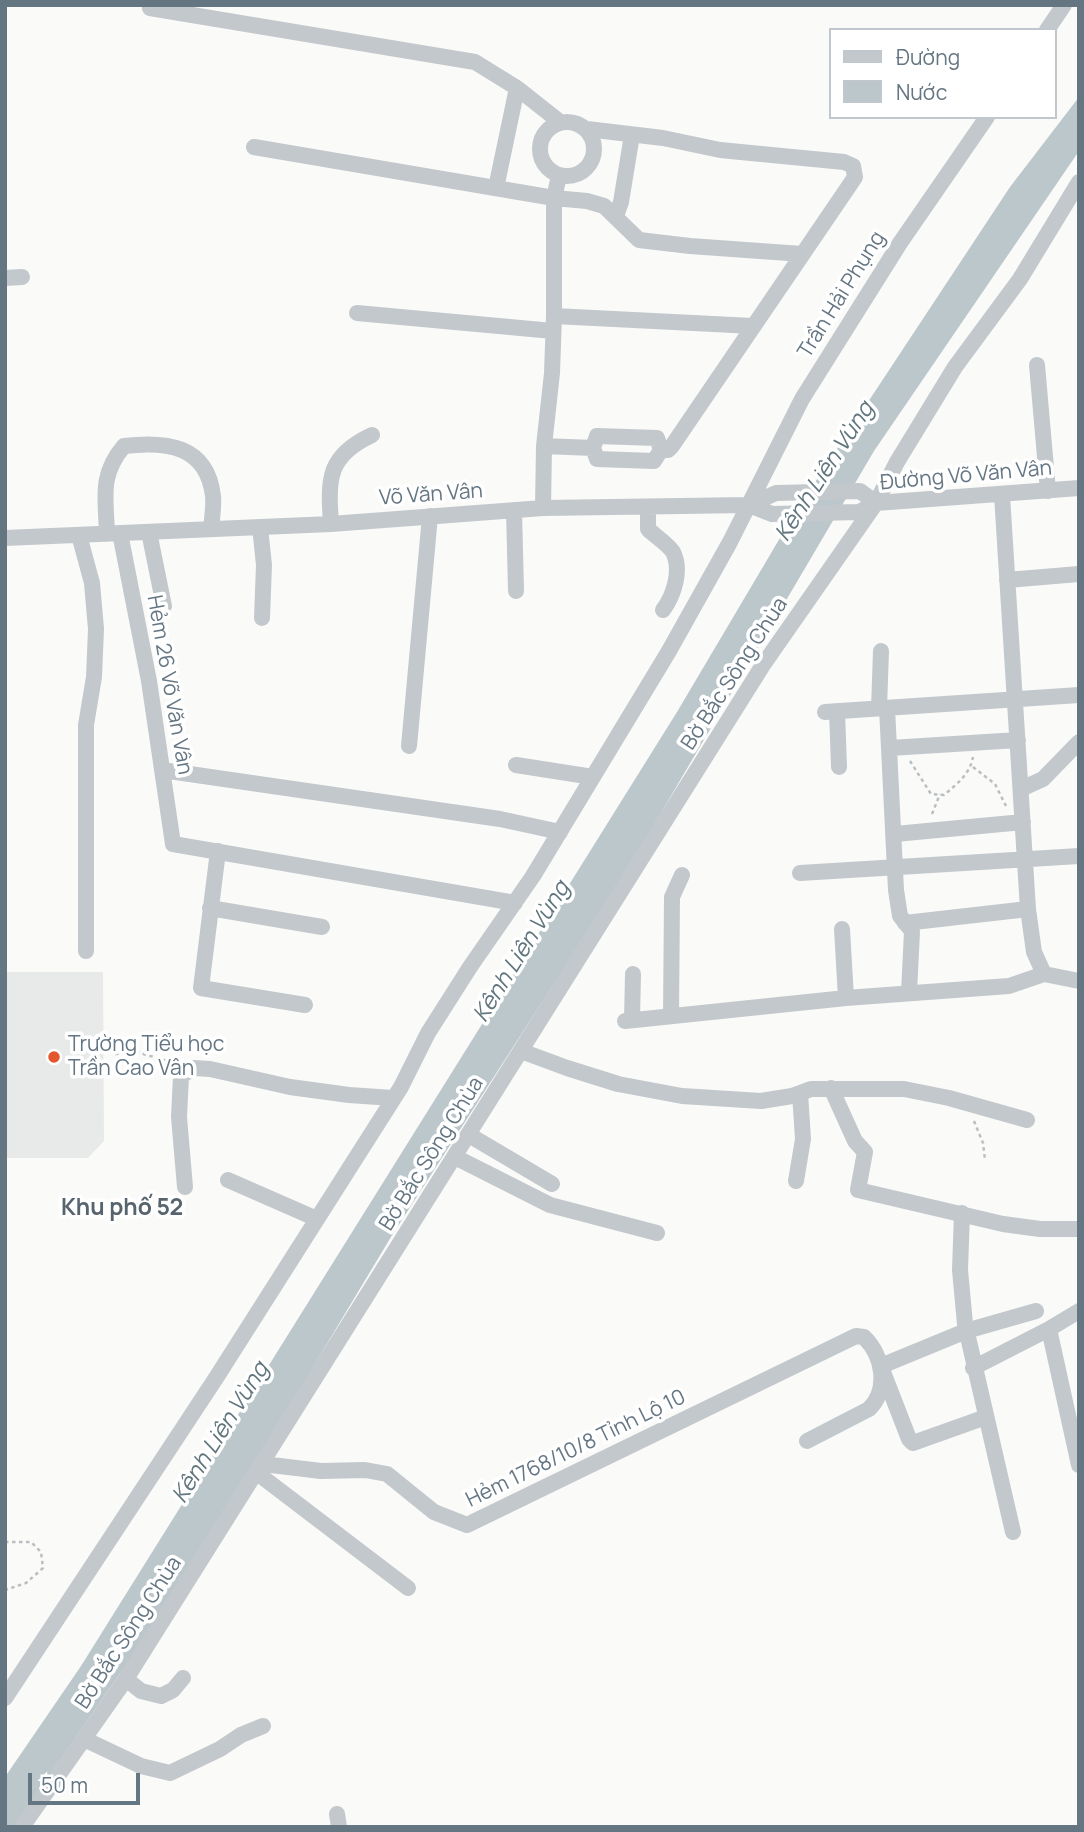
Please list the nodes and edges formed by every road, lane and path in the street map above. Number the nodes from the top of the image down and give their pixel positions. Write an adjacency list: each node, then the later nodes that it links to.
1 (1064, 5): 3 (street)
2 (150, 8): 4 (street)
3 (1048, 28)
4 (517, 88): 6 (street); 12 (street)
5 (986, 119): 30 (street, Trần Hải Phụng)
6 (560, 122): 7 (street); 10 (street)
7 (587, 129): 8 (street); 10 (street)
8 (632, 135): 14 (street); 15 (street)
9 (254, 147): 12 (street)
10 (559, 176): 13 (street)
11 (1079, 183): 29 (street, Bờ Bắc Sông Chùa)
12 (496, 188): 13 (street)
13 (554, 198): 14 (street); 19 (street)
14 (616, 216): 15 (street)
15 (802, 254): 20 (street)
16 (22, 277): 17 (street)
17 (5, 278)
18 (357, 313): 19 (street)
19 (554, 323): 20 (street); 23 (street)
20 (752, 326): 25 (street)
21 (1037, 365): 27 (street)
22 (372, 435): 36 (street)
23 (544, 446): 24 (street); 32 (street)
24 (593, 448): 25 (street); 25 (street)
25 (662, 450)
26 (1079, 488): 27 (street, Đường Võ Văn Vân)
27 (1048, 491): 28 (street, Đường Võ Văn Vân)
28 (1002, 495): 29 (street, Đường Võ Văn Vân); 44 (street)
29 (876, 503): 30 (street); 34 (street, Đường Võ Văn Vân); 90 (street, Bờ Bắc Sông Chùa)
30 (749, 505): 31 (street, Võ Văn Vân); 34 (street, Võ Văn Vân); 62 (street, Trần Hải Phụng)
31 (648, 507): 32 (street, Võ Văn Vân); 47 (street)
32 (543, 508): 33 (street, Võ Văn Vân)
33 (514, 510): 35 (street, Võ Văn Vân); 45 (street)
34 (859, 512)
35 (430, 516): 36 (street, Võ Văn Vân); 56 (street)
36 (331, 524): 37 (street, Võ Văn Vân)
37 (260, 527): 38 (street, Võ Văn Vân); 48 (street)
38 (211, 529): 39 (street, Võ Văn Vân); 40 (street)
39 (149, 532): 40 (street, Võ Văn Vân); 46 (street)
40 (114, 534): 41 (street, Võ Văn Vân); 61 (street, Hẻm 26 Võ Văn Vân)
41 (79, 535): 42 (street, Võ Văn Vân); 82 (street)
42 (5, 538)
43 (1079, 574): 44 (street)
44 (1007, 580): 51 (street)
45 (516, 591)
46 (164, 607)
47 (663, 610)
48 (262, 618)
49 (881, 651): 52 (street)
50 (1079, 695): 51 (street)
51 (1015, 700): 52 (street); 53 (street)
52 (883, 708): 57 (street); 59 (street)
53 (1018, 740): 55 (street); 63 (street)
54 (1079, 742): 63 (street)
55 (974, 743): 57 (street); 60 (path)
56 (409, 746)
57 (897, 747): 64 (path); 69 (street)
58 (516, 765): 62 (street)
59 (839, 766)
60 (971, 766): 64 (path); 66 (path)
61 (162, 771): 68 (street); 70 (street, Hẻm 26 Võ Văn Vân)
62 (593, 777): 68 (street, Trần Hải Phụng)
63 (1021, 789): 65 (street)
64 (940, 794): 67 (path)
65 (1023, 822): 66 (street); 72 (street)
66 (1005, 824): 67 (street)
67 (930, 831): 69 (street)
68 (559, 832): 76 (street, Trần Hải Phụng)
69 (895, 834): 73 (street)
70 (218, 850): 76 (street); 77 (street)
71 (1079, 856): 72 (street)
72 (1026, 859): 73 (street); 78 (street)
73 (896, 866): 74 (street); 79 (street)
74 (800, 873)
75 (682, 875): 89 (street)
76 (514, 902): 95 (street, Trần Hải Phụng)
77 (210, 908): 80 (street); 88 (street)
78 (1028, 909): 79 (street); 84 (street)
79 (905, 923): 86 (street)
80 (322, 927)
81 (842, 929): 87 (street)
82 (86, 951)
83 (632, 974): 89 (street)
84 (1044, 974): 85 (street); 86 (street)
85 (1079, 981)
86 (909, 993): 87 (street)
87 (846, 998): 89 (street)
88 (305, 1005)
89 (671, 1016)
90 (521, 1051): 94 (street); 98 (street, Bờ Bắc Sông Chùa)
91 (115, 1054): 92 (path)
92 (194, 1068): 95 (street); 104 (street)
93 (831, 1088): 94 (street); 96 (street); 105 (street)
94 (800, 1093): 102 (street)
95 (393, 1098): 106 (street, Trần Hải Phụng)
96 (979, 1107): 97 (street); 100 (path)
97 (1027, 1120)
98 (469, 1135): 99 (street, Bờ Bắc Sông Chùa); 103 (street)
99 (455, 1157): 108 (street); 118 (street, Bờ Bắc Sông Chùa)
100 (985, 1160)
101 (228, 1180): 106 (street)
102 (796, 1181)
103 (552, 1184)
104 (185, 1187)
105 (962, 1213): 107 (street); 112 (street)
106 (317, 1219): 125 (street, Trần Hải Phụng)
107 (1079, 1228)
108 (657, 1233)
109 (1036, 1311): 112 (street)
110 (1079, 1311): 111 (street)
111 (1049, 1329): 114 (street); 117 (street)
112 (966, 1331): 113 (street); 114 (street)
113 (882, 1368): 115 (street); 116 (street); 118 (street, Hẻm 1768/10/8 Tỉnh Lộ 10)
114 (973, 1368): 115 (street)
115 (986, 1418): 119 (street)
116 (807, 1441)
117 (1079, 1465)
118 (260, 1468): 121 (street); 124 (street, Bờ Bắc Sông Chùa)
119 (1013, 1532)
120 (5, 1542): 122 (path)
121 (408, 1588)
122 (5, 1590)
123 (183, 1678): 124 (street)
124 (126, 1679): 127 (street, Bờ Bắc Sông Chùa)
125 (5, 1698)
126 (263, 1726): 127 (street)
127 (84, 1739): 128 (street, Bờ Bắc Sông Chùa)
128 (22, 1827)

